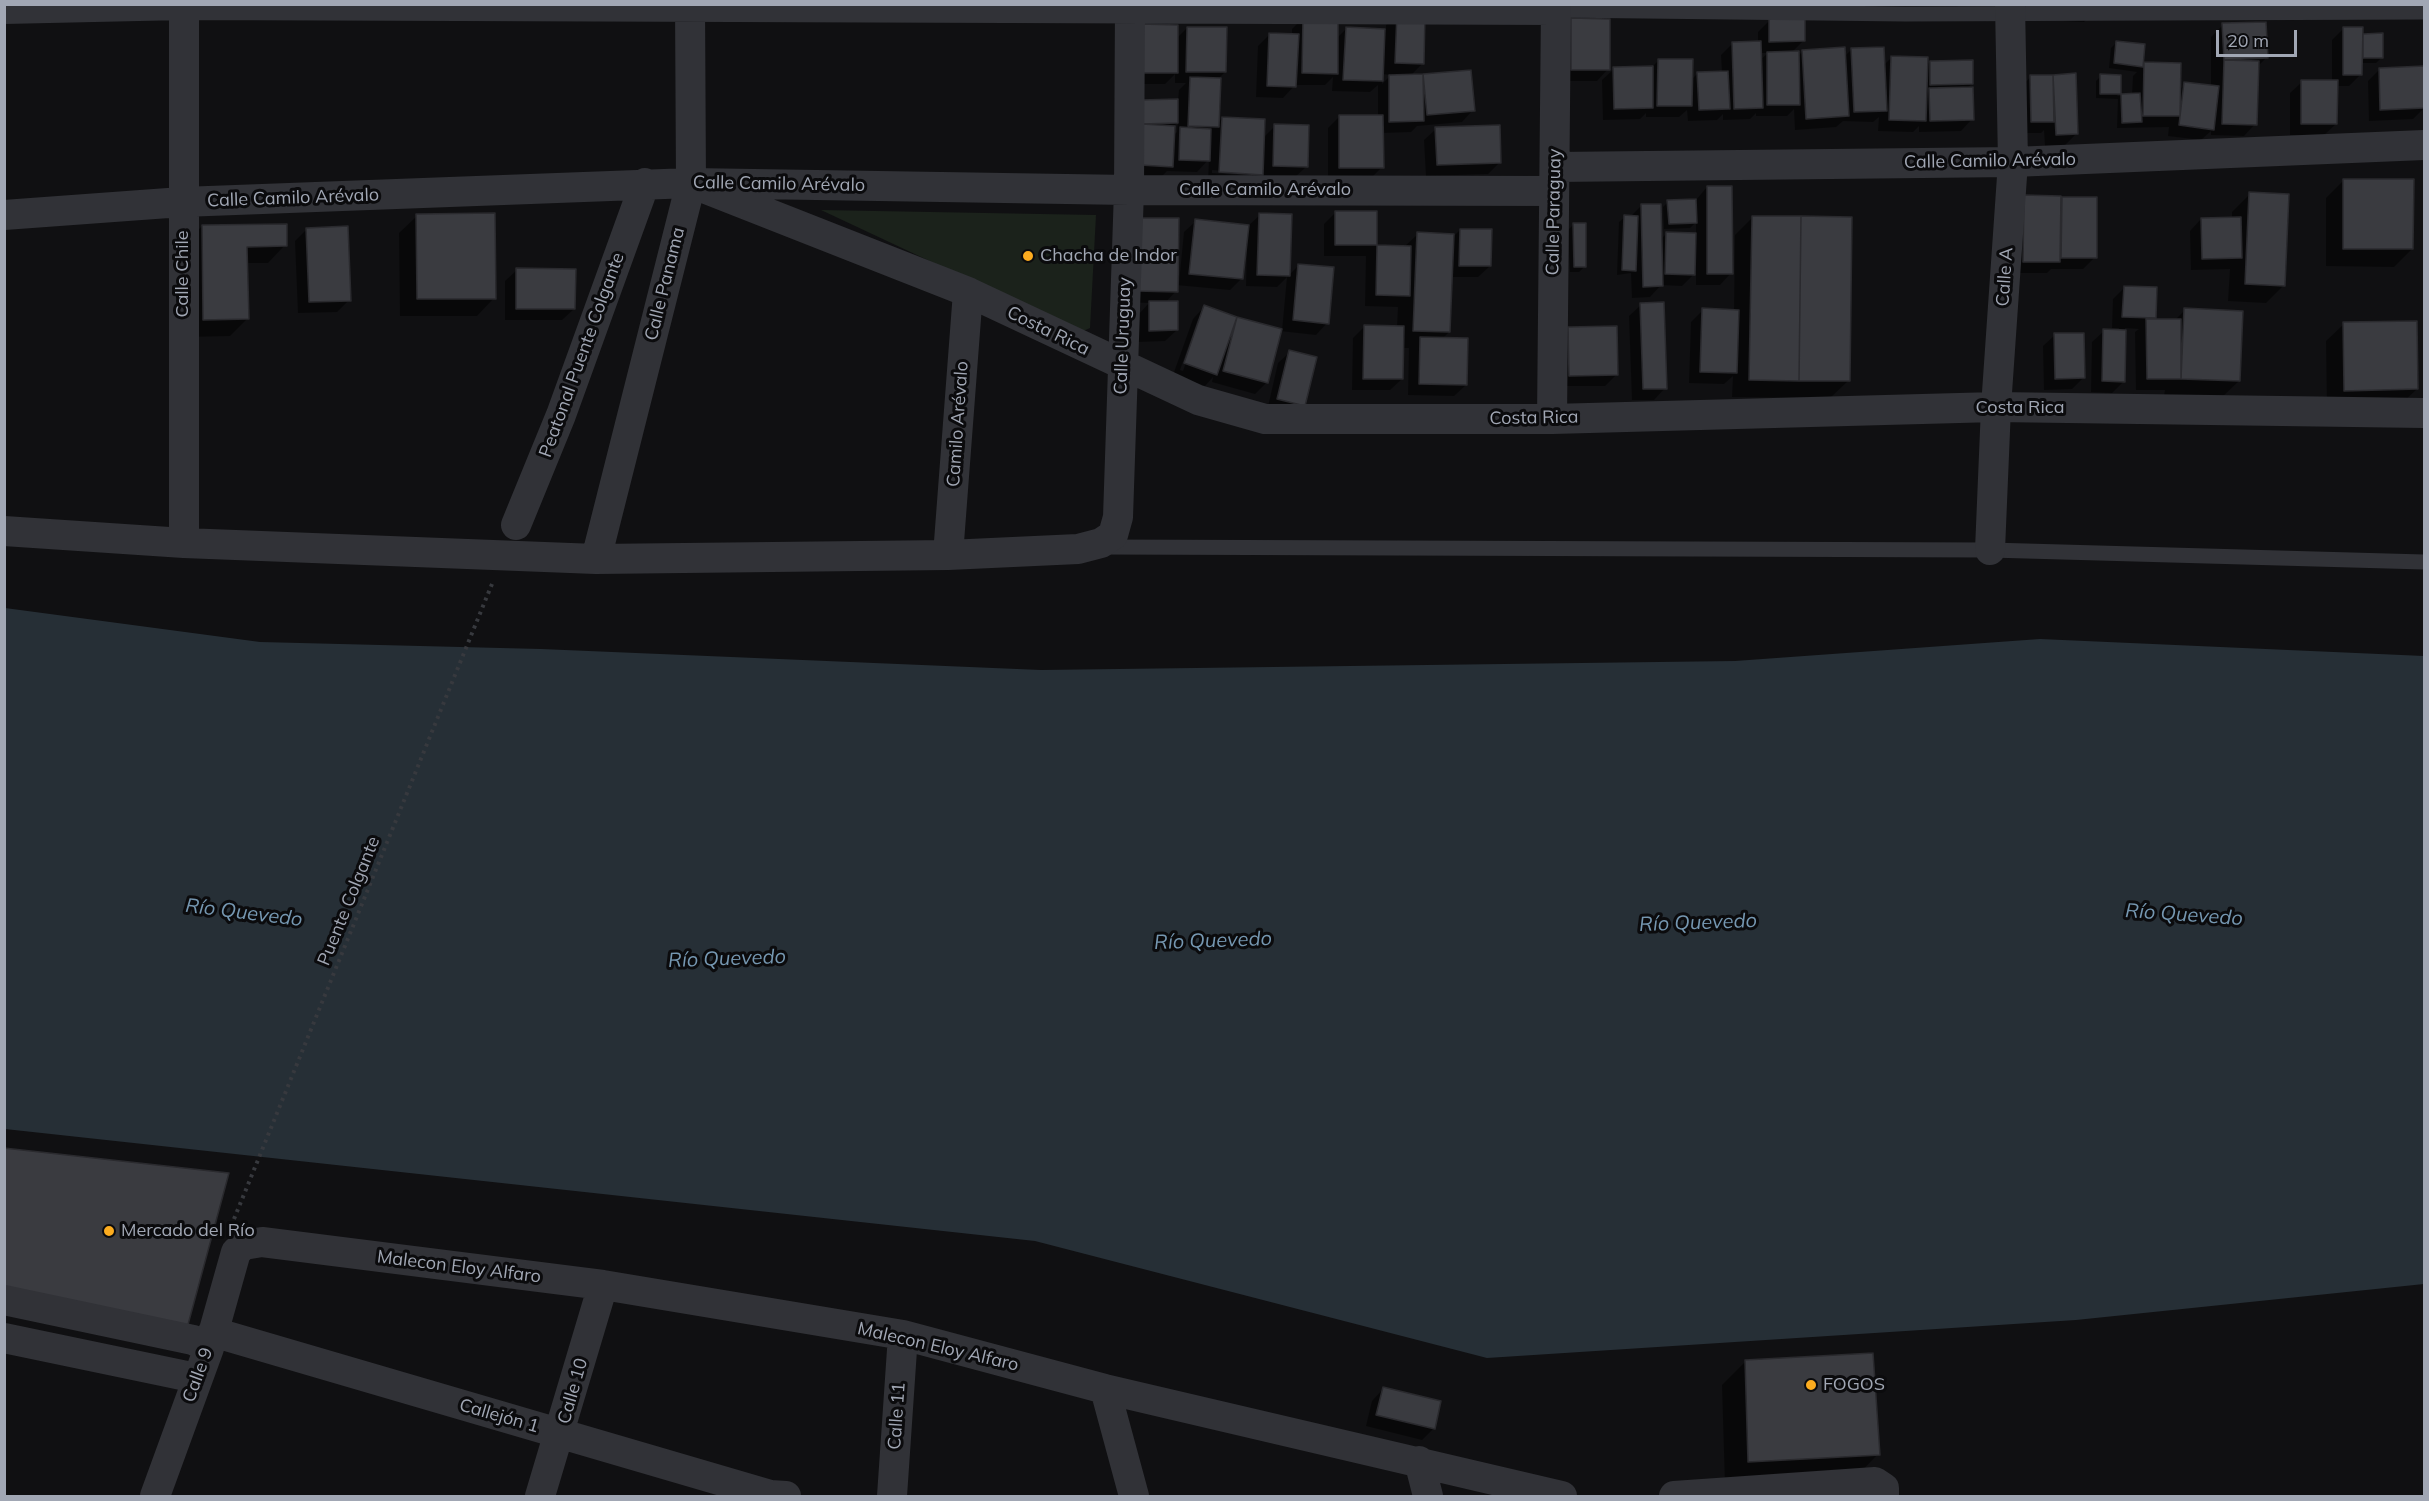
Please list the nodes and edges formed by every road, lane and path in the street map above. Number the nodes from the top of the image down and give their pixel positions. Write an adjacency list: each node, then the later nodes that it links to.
1 (184, 4): 2 (street); 5 (street); 14 (street, Calle Chile)
2 (690, 6): 3 (street); 12 (street, Calle Panama)
3 (1130, 6): 4 (street); 13 (street, Calle Uruguay)
4 (1556, 7): 6 (lane); 10 (street, Calle Paraguay)
5 (4, 9)
6 (2010, 9): 7 (lane); 9 (street, Calle A)
7 (2424, 12)
8 (2424, 145): 9 (street, Calle Camilo Arévalo)
9 (2013, 162): 10 (street, Calle Camilo Arévalo); 18 (street, Calle A)
10 (1555, 179): 13 (street, Calle Camilo Arévalo); 20 (street, Calle Paraguay)
11 (645, 183): 12 (street, Calle Camilo Arévalo); 14 (street, Calle Camilo Arévalo); 21 (street, Peatonal Puente Colgante)
12 (691, 183): 13 (street, Calle Camilo Arévalo); 16 (street, Costa Rica); 27 (street, Calle Panama)
13 (1128, 190): 17 (street, Calle Uruguay)
14 (182, 202): 15 (street, Calle Camilo Arévalo); 23 (street, Calle Chile)
15 (4, 215)
16 (968, 292): 17 (street, Costa Rica); 26 (street, Camilo Arévalo)
17 (1122, 366): 20 (street, Costa Rica); 24 (street, Calle Uruguay)
18 (1996, 407): 19 (street, Costa Rica); 20 (street, Costa Rica); 25 (street, Calle A)
19 (2424, 413)
20 (1552, 419)
21 (516, 525)
22 (4, 531): 23 (street)
23 (184, 543): 27 (street)
24 (1093, 547): 25 (lane); 26 (street)
25 (1990, 550): 28 (lane)
26 (948, 555): 27 (street)
27 (596, 559)
28 (2424, 562)
29 (494, 580): 30 (path, Puente Colgante)
30 (233, 1221)
31 (236, 1252): 32 (street, Malecon Eloy Alfaro); 36 (street, Calle 9)
32 (603, 1285): 34 (street, Malecon Eloy Alfaro); 39 (street, Calle 10)
33 (4, 1300): 36 (street)
34 (903, 1335): 38 (street, Malecon Eloy Alfaro); 46 (street, Calle 11)
35 (4, 1338): 37 (street)
36 (211, 1340): 37 (street, Calle 9); 39 (street, Callejón 1)
37 (196, 1378): 42 (street, Calle 9)
38 (1105, 1389): 40 (street, Malecon Eloy Alfaro); 47 (street)
39 (560, 1434): 44 (street, Calle 10); 45 (street, Callejón 1)
40 (1419, 1461): 43 (street, Malecon Eloy Alfaro); 48 (street)
41 (1882, 1490): 49 (street)
42 (164, 1494)
43 (1559, 1496)
44 (540, 1497)
45 (786, 1497)
46 (892, 1497)
47 (1134, 1497)
48 (1428, 1497)
49 (1674, 1497)

